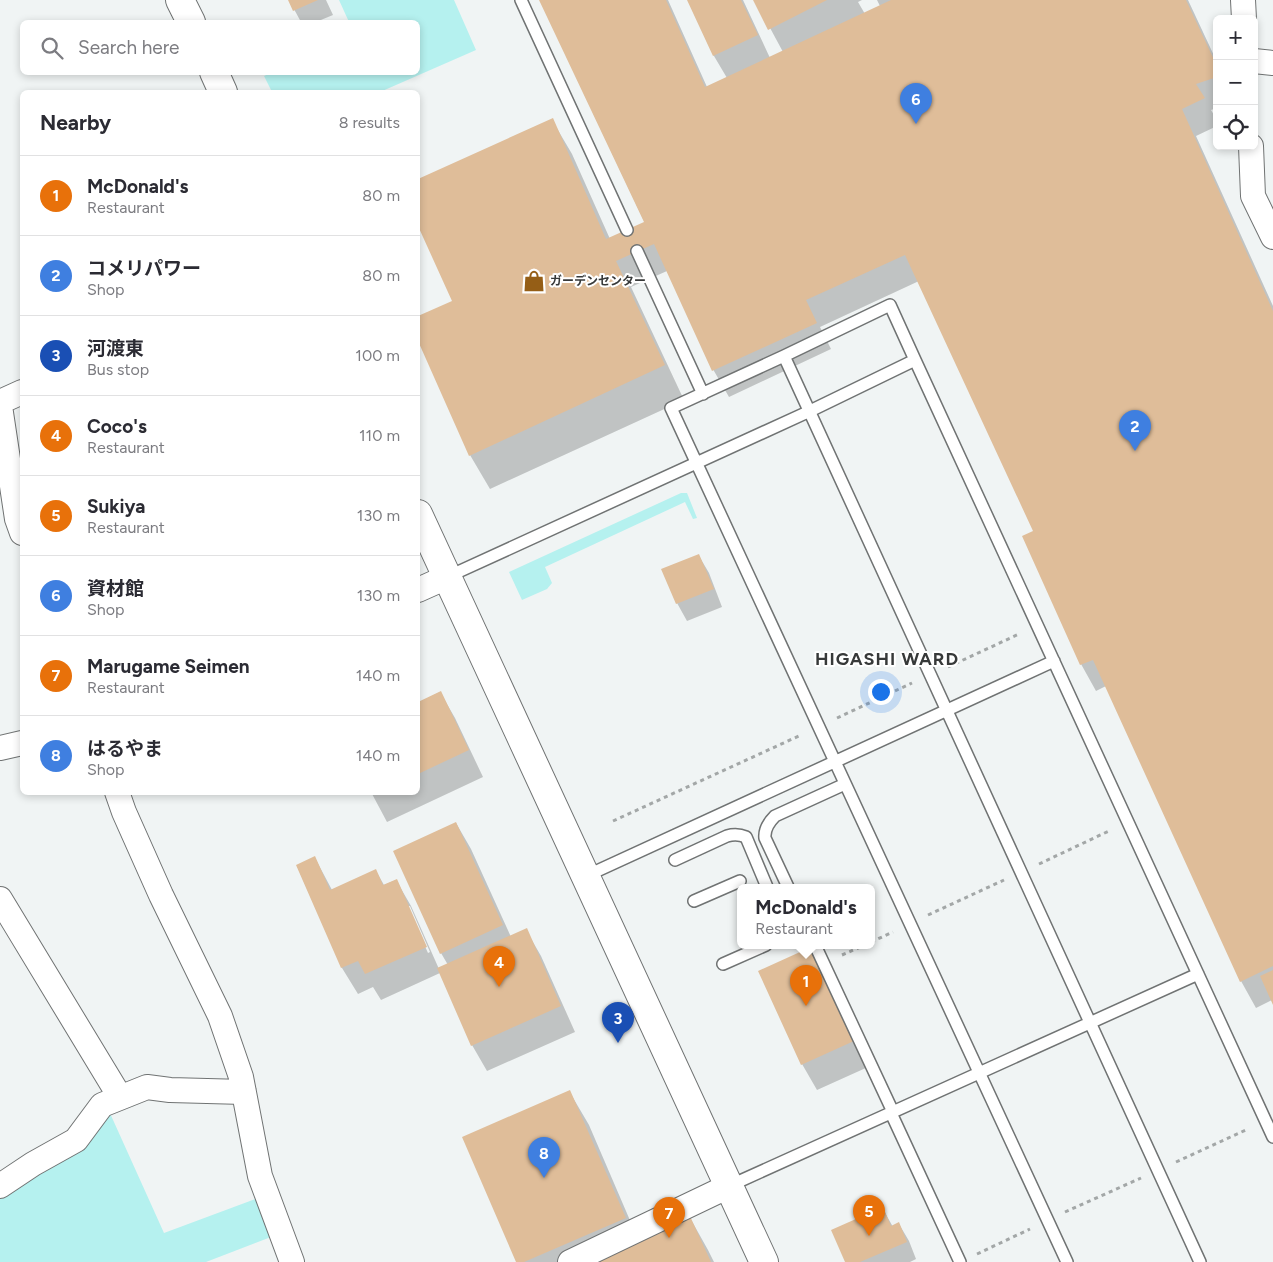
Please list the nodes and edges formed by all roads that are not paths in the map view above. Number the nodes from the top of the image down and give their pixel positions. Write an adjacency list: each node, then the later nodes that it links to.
1 (180, 0): 5 (street)
2 (521, 0): 11 (lane)
3 (1243, 0): 4 (street)
4 (1244, 15)
5 (190, 20)
6 (1258, 61): 7 (street)
7 (1273, 63)
8 (215, 75): 9 (street)
9 (222, 90)
10 (1251, 150): 12 (street)
11 (627, 230)
12 (1273, 237)
13 (637, 251): 17 (lane)
14 (784, 356): 15 (lane); 17 (lane); 19 (lane)
15 (915, 360): 19 (lane); 25 (lane)
16 (20, 393): 18 (street)
17 (703, 394): 20 (lane)
18 (0, 404): 22 (street)
19 (810, 411): 20 (lane); 26 (lane)
20 (696, 463): 23 (lane); 29 (lane)
21 (420, 518): 23 (street)
22 (20, 528)
23 (447, 577): 24 (street); 33 (street)
24 (420, 589)
25 (1054, 661): 26 (lane); 42 (lane)
26 (946, 710): 29 (lane); 43 (lane)
27 (20, 743): 28 (street)
28 (0, 748)
29 (835, 761): 30 (lane); 33 (lane)
30 (845, 784): 36 (lane); 44 (lane)
31 (118, 795): 45 (street)
32 (675, 860): 35 (lane)
33 (586, 876): 50 (street)
34 (740, 881): 38 (lane)
35 (766, 884)
36 (787, 884)
37 (0, 899): 46 (street)
38 (694, 901)
39 (757, 949): 41 (lane)
40 (817, 949): 47 (lane)
41 (723, 964)
42 (1198, 974): 43 (lane); 48 (lane)
43 (1090, 1022): 44 (lane); 56 (lane)
44 (979, 1072): 47 (lane); 55 (lane)
45 (244, 1092): 46 (street); 51 (street)
46 (120, 1097): 49 (street)
47 (892, 1112): 50 (lane); 54 (lane)
48 (1273, 1137)
49 (0, 1186)
50 (729, 1186): 52 (street); 53 (street)
51 (292, 1262)
52 (570, 1262)
53 (764, 1262)
54 (960, 1262)
55 (1067, 1262)
56 (1200, 1262)

